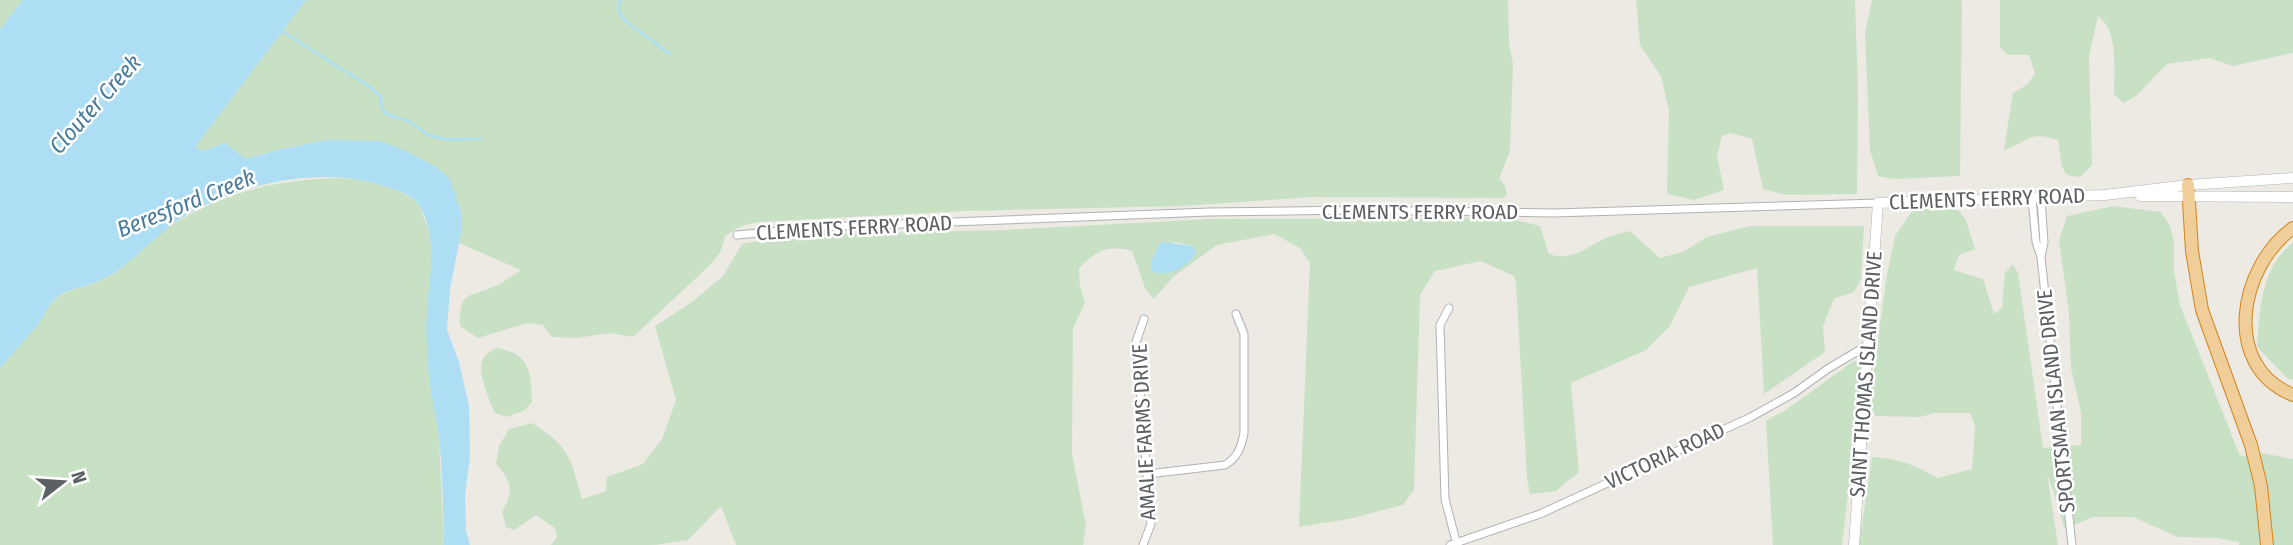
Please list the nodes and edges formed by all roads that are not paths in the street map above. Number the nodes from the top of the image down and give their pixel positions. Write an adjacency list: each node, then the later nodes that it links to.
1 (2293, 178): 2 (main road, CLEMENTS FERRY ROAD)
2 (2188, 192): 3 (main road, CLEMENTS FERRY ROAD); 4 (main road, CLEMENTS FERRY ROAD); 18 (highway)
3 (2293, 197)
4 (2036, 198): 5 (main road, CLEMENTS FERRY ROAD); 17 (street, SPORTSMAN ISLAND DRIVE)
5 (1878, 203): 7 (street, CLEMENTS FERRY ROAD); 11 (main road, SAINT THOMAS ISLAND DRIVE)
6 (2293, 228): 12 (highway)
7 (737, 235)
8 (1449, 308): 14 (street)
9 (1236, 314): 13 (street)
10 (1144, 319): 13 (street, AMALIE FARMS DRIVE)
11 (1868, 345): 14 (street, VICTORIA ROAD); 16 (main road, SAINT THOMAS ISLAND DRIVE)
12 (2293, 395)
13 (1148, 474): 15 (street, AMALIE FARMS DRIVE)
14 (1454, 544)
15 (1143, 545)
16 (1854, 545)
17 (2072, 545)
18 (2267, 545)

